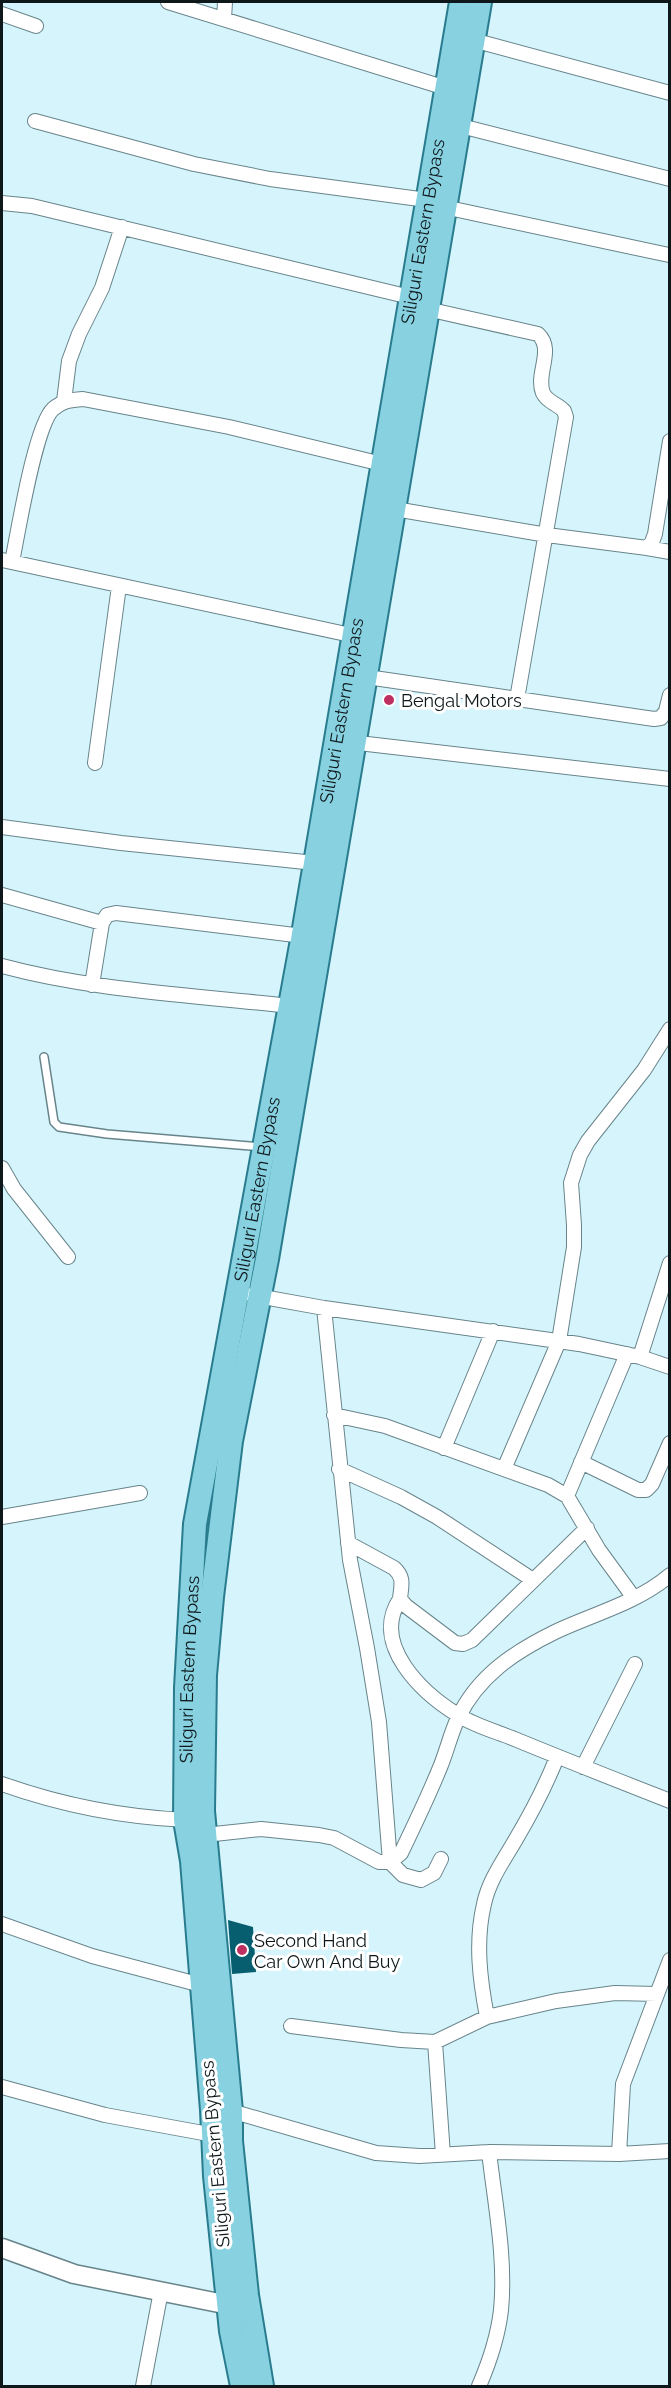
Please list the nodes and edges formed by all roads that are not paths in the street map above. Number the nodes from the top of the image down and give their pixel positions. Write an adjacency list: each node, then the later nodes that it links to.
1 (168, 2): 6 (street)
2 (225, 2): 6 (street)
3 (460, 2): 9 (main road, Siliguri Eastern Bypass)
4 (480, 2): 8 (main road, Siliguri Eastern Bypass)
5 (2, 14): 7 (street)
6 (224, 19): 9 (street)
7 (36, 26)
8 (472, 40): 10 (street); 12 (main road, Siliguri Eastern Bypass)
9 (446, 88): 15 (main road, Siliguri Eastern Bypass)
10 (669, 93)
11 (35, 121): 15 (street)
12 (457, 125): 13 (street); 15 (main road, Siliguri Eastern Bypass)
13 (669, 179)
14 (2, 203): 16 (street)
15 (435, 203): 17 (street); 18 (main road, Siliguri Eastern Bypass)
16 (122, 227): 18 (street); 19 (street)
17 (669, 255)
18 (419, 303): 21 (main road, Siliguri Eastern Bypass); 22 (main road, Siliguri Eastern Bypass); 23 (street)
19 (64, 401): 21 (street); 26 (street)
20 (669, 441): 24 (street)
21 (382, 464): 28 (main road, Siliguri Eastern Bypass)
22 (395, 510): 23 (street); 28 (main road, Siliguri Eastern Bypass)
23 (547, 535): 24 (street); 31 (street)
24 (647, 548): 25 (street)
25 (669, 552)
26 (7, 561): 27 (street)
27 (120, 586): 28 (street); 33 (street)
28 (363, 638): 29 (main road, Siliguri Eastern Bypass); 32 (main road, Siliguri Eastern Bypass)
29 (367, 677): 31 (street); 32 (main road, Siliguri Eastern Bypass)
30 (669, 695): 31 (street)
31 (517, 699)
32 (346, 742): 34 (street); 36 (main road, Siliguri Eastern Bypass); 49 (main road, Siliguri Eastern Bypass)
33 (95, 763)
34 (669, 779)
35 (2, 827): 36 (street)
36 (315, 863): 39 (main road, Siliguri Eastern Bypass)
37 (2, 895): 38 (street)
38 (102, 923): 39 (street); 41 (street)
39 (303, 936): 42 (main road, Siliguri Eastern Bypass)
40 (2, 966): 41 (street)
41 (92, 985): 42 (street)
42 (290, 1005): 45 (main road, Siliguri Eastern Bypass)
43 (669, 1029): 52 (street)
44 (45, 1057): 45 (lane)
45 (266, 1147): 49 (main road, Siliguri Eastern Bypass)
46 (2, 1168): 47 (street)
47 (68, 1257)
48 (669, 1263): 53 (street)
49 (248, 1295): 50 (street); 56 (main road, Siliguri Eastern Bypass)
50 (324, 1308): 51 (street); 55 (street)
51 (493, 1331): 52 (street); 58 (street)
52 (559, 1341): 53 (street); 61 (street)
53 (634, 1356): 54 (street); 59 (street)
54 (669, 1367)
55 (334, 1414): 58 (street); 60 (street)
56 (221, 1436): 77 (main road, Siliguri Eastern Bypass); 78 (main road, Siliguri Eastern Bypass)
57 (669, 1443): 59 (street)
58 (444, 1448): 61 (street)
59 (582, 1462): 63 (street)
60 (339, 1469): 66 (street); 68 (street)
61 (504, 1469): 63 (street)
62 (140, 1493): 64 (street)
63 (567, 1496): 65 (street)
64 (2, 1516)
65 (587, 1528): 68 (street); 69 (street)
66 (348, 1543): 70 (street); 80 (street)
67 (669, 1575): 69 (street)
68 (533, 1580): 70 (street)
69 (634, 1598): 72 (street)
70 (400, 1599): 72 (street)
71 (634, 1664): 74 (street)
72 (459, 1716): 73 (street); 80 (street)
73 (557, 1757): 74 (street); 85 (street)
74 (583, 1767): 76 (street)
75 (2, 1784): 77 (street)
76 (669, 1801)
77 (185, 1820): 83 (main road, Siliguri Eastern Bypass)
78 (205, 1835): 80 (street); 89 (main road, Siliguri Eastern Bypass)
79 (441, 1859): 80 (street)
80 (390, 1862)
81 (2, 1924): 83 (street)
82 (669, 1960): 84 (street)
83 (201, 1984): 90 (main road, Siliguri Eastern Bypass)
84 (657, 1995): 85 (street); 93 (street)
85 (487, 2018): 87 (street)
86 (291, 2026): 87 (street)
87 (435, 2043): 94 (street)
88 (2, 2087): 90 (street)
89 (231, 2110): 94 (street); 100 (main road, Siliguri Eastern Bypass)
90 (213, 2135): 97 (main road, Siliguri Eastern Bypass)
91 (669, 2151): 93 (street)
92 (489, 2152): 93 (street); 94 (street); 101 (street)
93 (620, 2154)
94 (443, 2155)
95 (2, 2248): 96 (street)
96 (161, 2290): 97 (street); 98 (street)
97 (229, 2305): 99 (main road, Siliguri Eastern Bypass)
98 (143, 2386)
99 (242, 2386)
100 (262, 2386)
101 (480, 2386)

